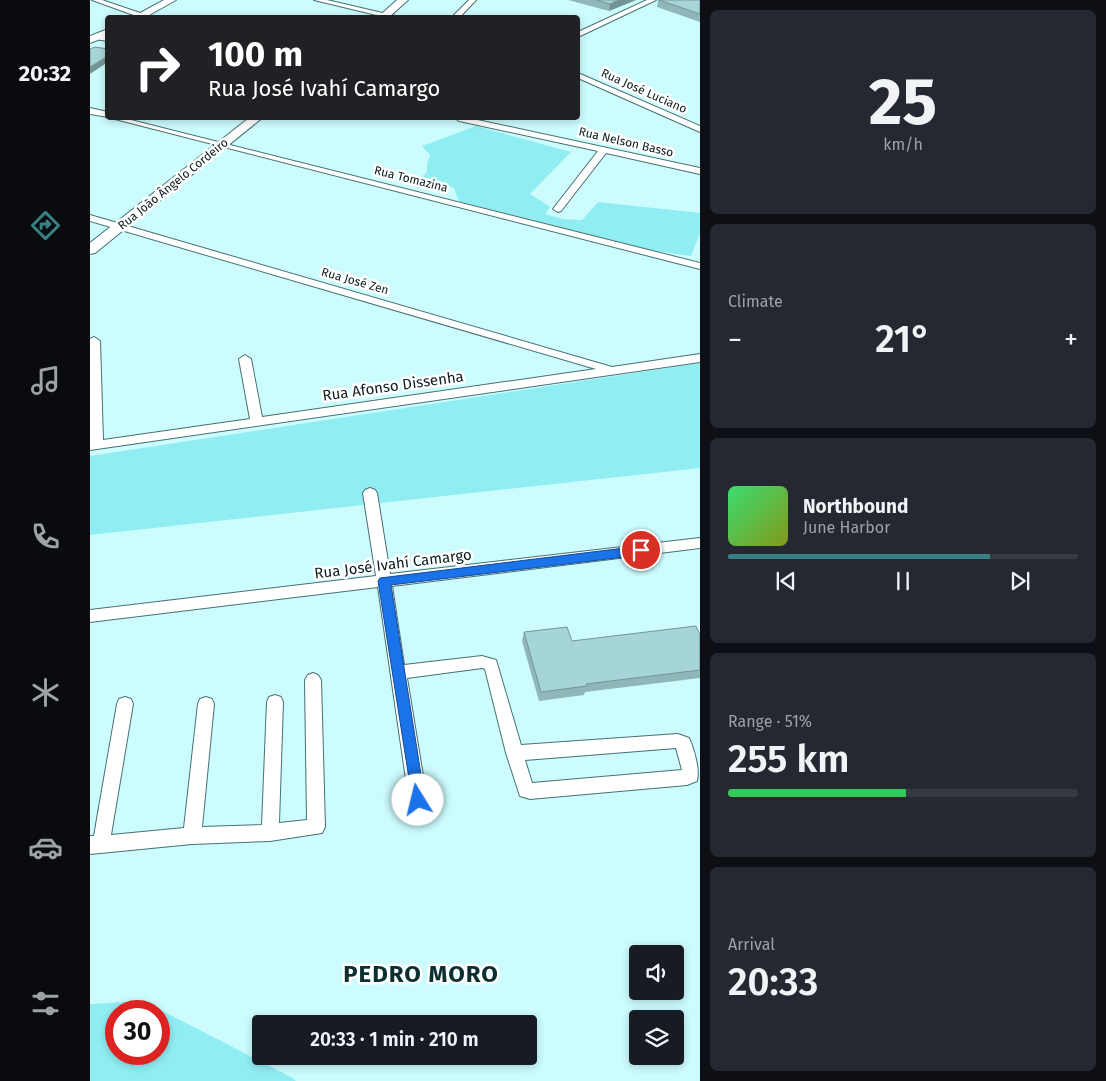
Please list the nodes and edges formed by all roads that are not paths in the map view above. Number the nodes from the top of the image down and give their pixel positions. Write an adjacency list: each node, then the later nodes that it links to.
1 (95, 0): 7 (street)
2 (171, 0): 8 (street)
3 (317, 0): 9 (street)
4 (403, 0): 10 (street)
5 (473, 0): 11 (street)
6 (653, 0): 12 (street)
7 (136, 15)
8 (141, 15)
9 (380, 15)
10 (385, 15)
11 (457, 15)
12 (580, 33)
13 (580, 76): 19 (street, Rua José Luciano)
14 (90, 111): 15 (street)
15 (105, 115)
16 (124, 120): 20 (street, Rua Tomazina)
17 (253, 120): 20 (street, Rua João Ângelo Cordeiro)
18 (468, 120): 21 (street, Rua Nelson Basso)
19 (700, 129)
20 (222, 145): 25 (street, Rua João Ângelo Cordeiro); 27 (street, Rua Tomazina)
21 (604, 150): 22 (street, Rua Nelson Basso); 23 (street)
22 (700, 172)
23 (558, 209)
24 (90, 218): 25 (street, Rua José Zen)
25 (120, 227): 26 (street, Rua João Ângelo Cordeiro); 31 (street, Rua José Zen)
26 (90, 250)
27 (700, 266)
28 (94, 341): 33 (street)
29 (700, 358): 31 (street, Rua Afonso Dissenha)
30 (246, 359): 32 (street)
31 (612, 371): 32 (street, Rua Afonso Dissenha)
32 (257, 422): 33 (street, Rua Afonso Dissenha)
33 (93, 445)
34 (370, 493): 36 (street)
35 (700, 543): 36 (street, Rua José Ivahí Camargo)
36 (384, 581): 37 (street, Rua José Ivahí Camargo); 38 (street)
37 (90, 616)
38 (398, 672): 43 (street); 44 (street)
39 (312, 680): 45 (street)
40 (276, 702): 45 (street)
41 (125, 704): 47 (street)
42 (206, 704): 46 (street)
43 (514, 753): 43 (street)
44 (418, 800)
45 (270, 833): 46 (street)
46 (192, 836): 47 (street)
47 (96, 845)

